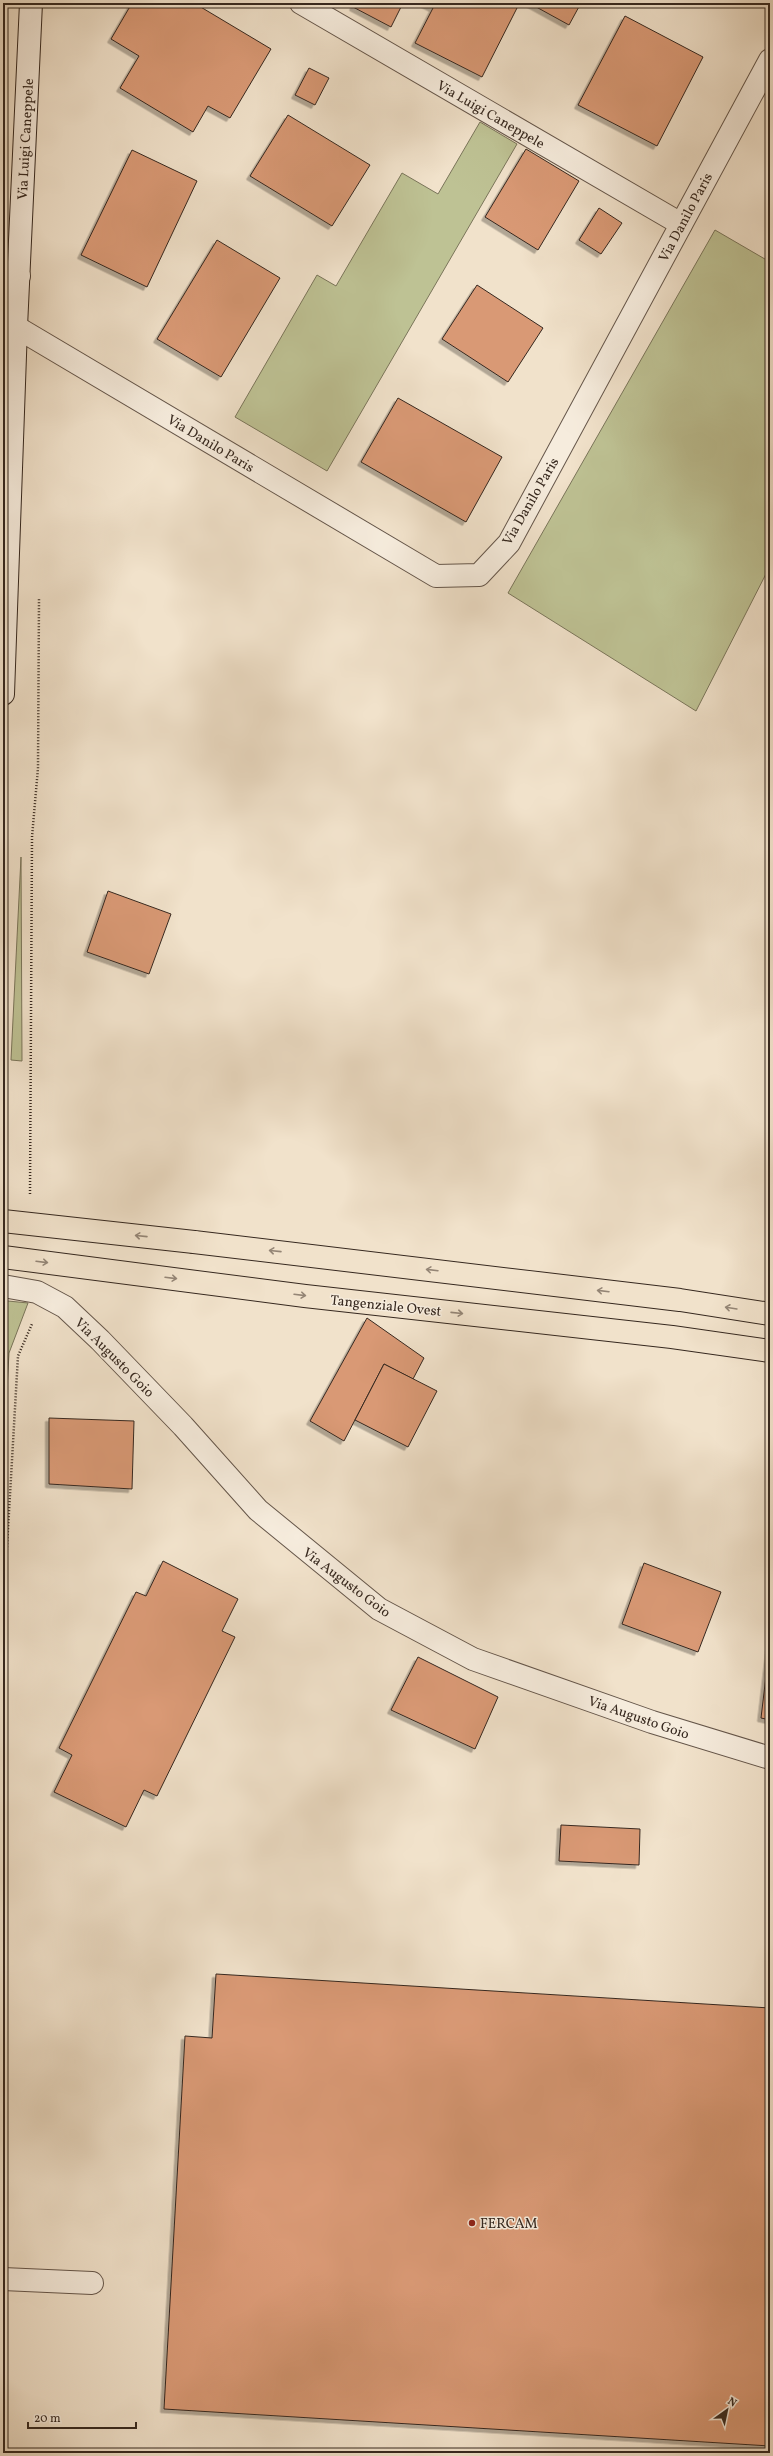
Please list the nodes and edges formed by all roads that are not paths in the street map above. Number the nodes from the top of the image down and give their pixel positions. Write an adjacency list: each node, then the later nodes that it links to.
1 (31, 3): 5 (street, Via Luigi Caneppele)
2 (301, 3): 4 (street, Via Luigi Caneppele)
3 (770, 60): 4 (street, Via Danilo Paris)
4 (681, 224): 6 (street, Via Danilo Paris)
5 (11, 274): 6 (street, Via Luigi Caneppele)
6 (16, 327): 7 (street, Via Luigi Caneppele)
7 (3, 694)
8 (3, 1221): 11 (highway, one-way to 8, bridge)
9 (3, 1257): 12 (highway, Tangenziale Ovest, one-way to 12, bridge)
10 (3, 1286): 13 (street, Via Augusto Goio)
11 (770, 1314)
12 (770, 1351)
13 (770, 1758)
14 (3, 2279): 15 (street)
15 (92, 2283)

